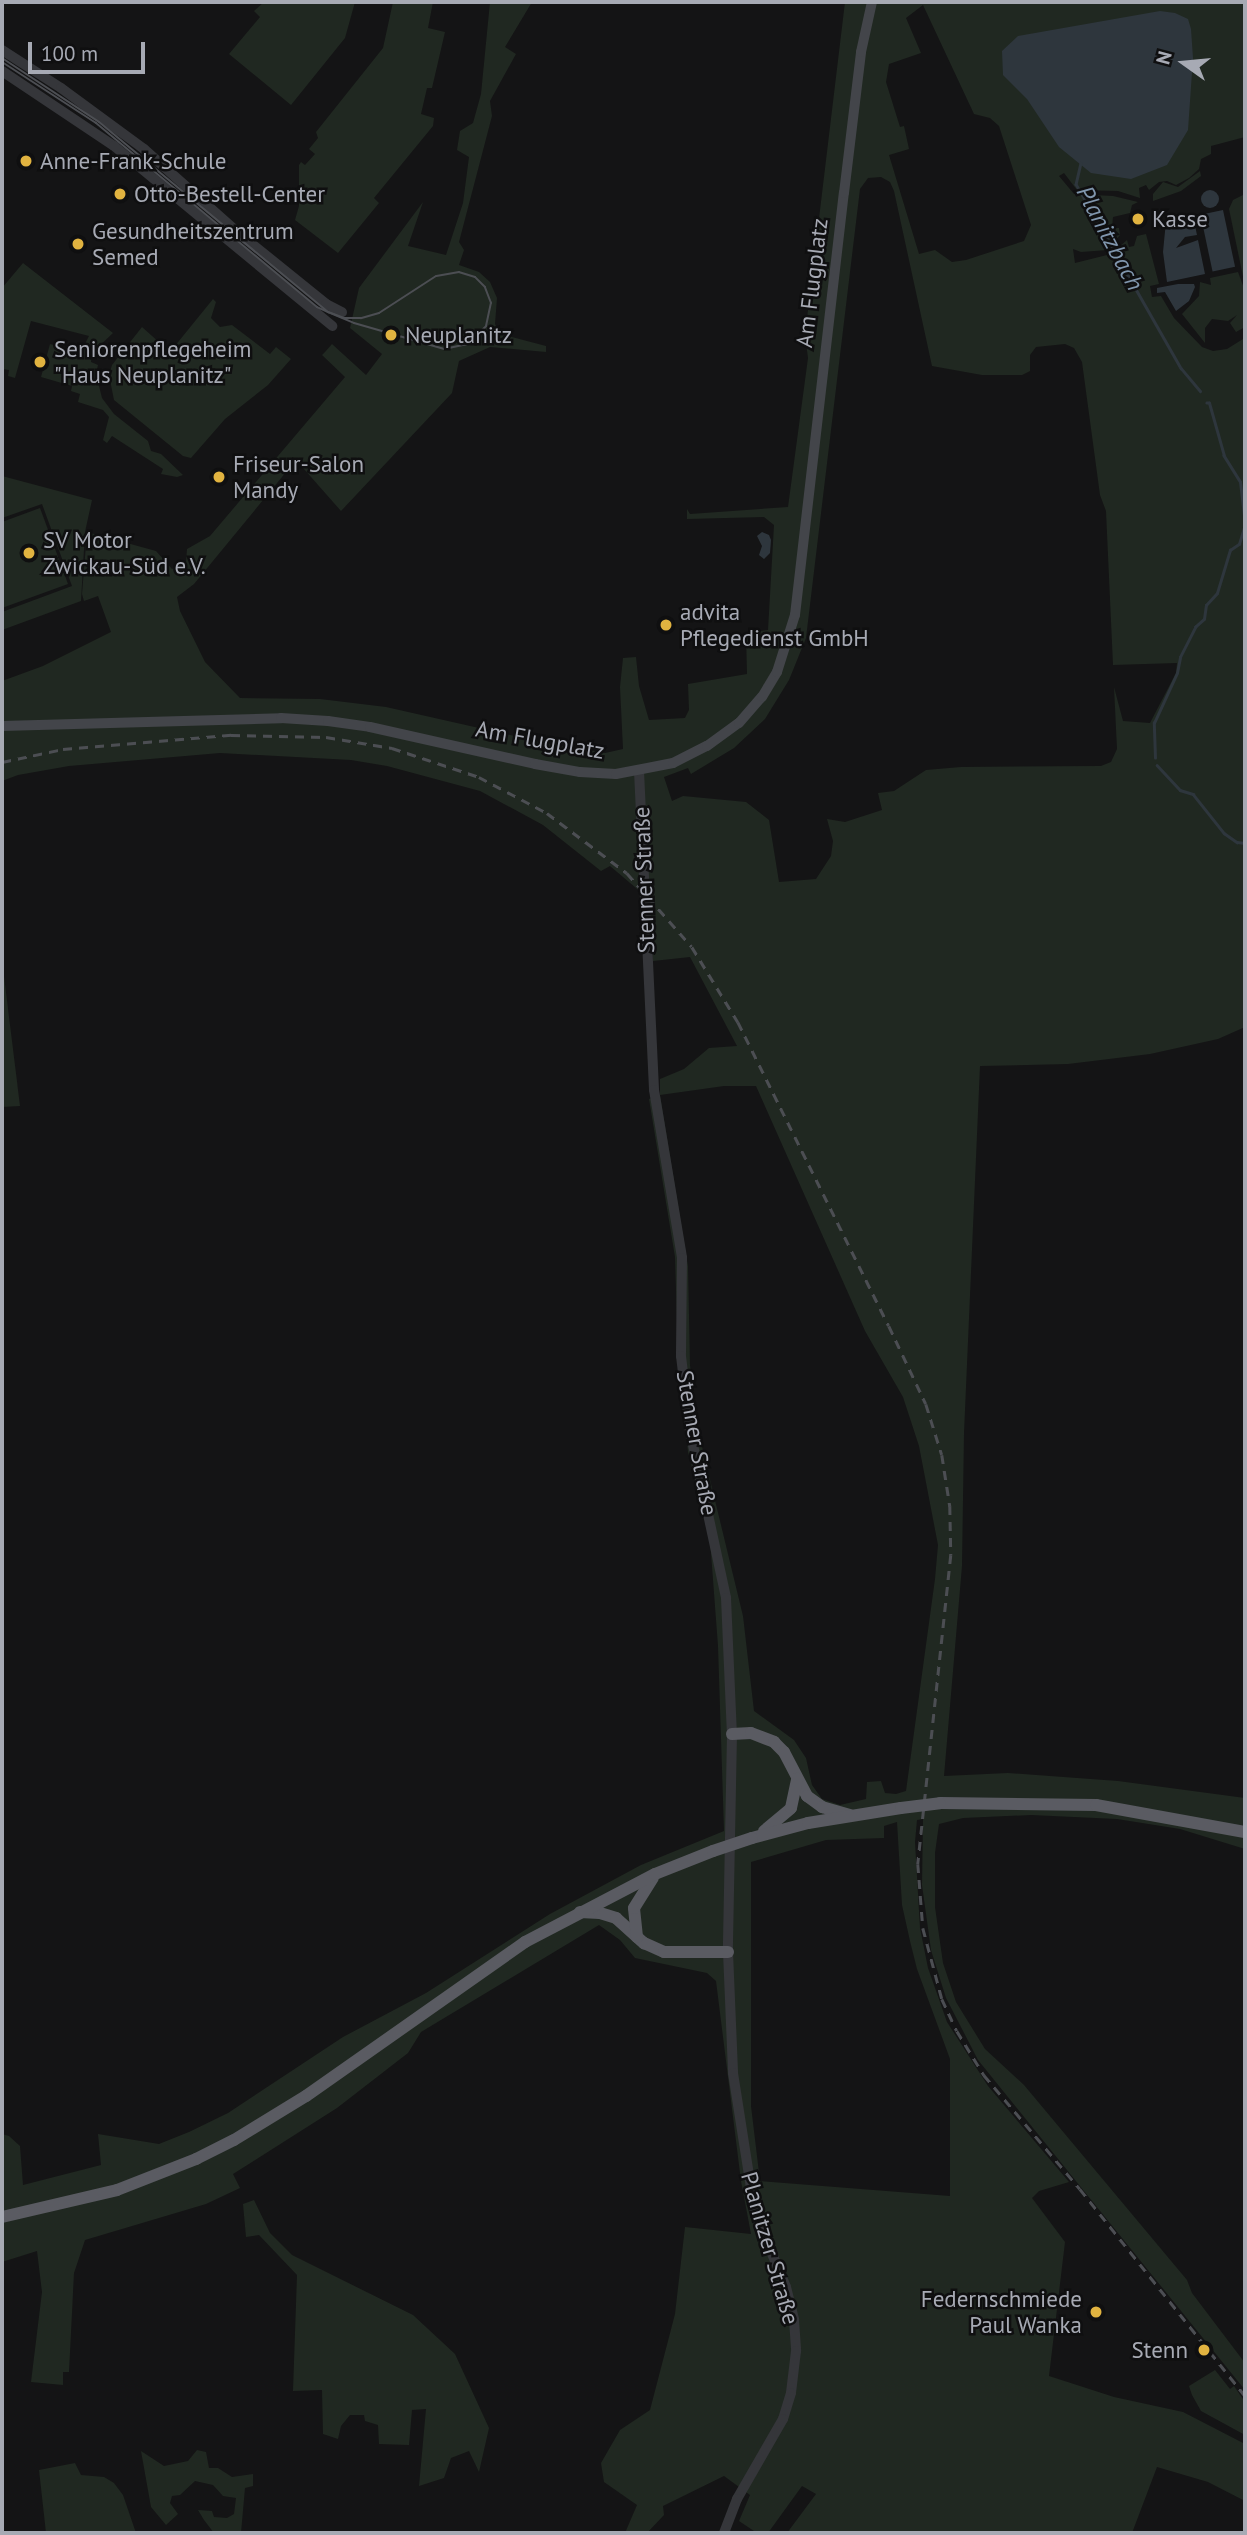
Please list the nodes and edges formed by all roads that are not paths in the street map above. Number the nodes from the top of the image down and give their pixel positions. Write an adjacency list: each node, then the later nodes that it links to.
1 (872, 2): 11 (main road, Am Flugplatz)
2 (2, 50): 4 (street)
3 (2, 71): 5 (street)
4 (139, 145): 5 (street); 6 (street)
5 (128, 158): 7 (street)
6 (221, 217): 7 (street); 8 (street)
7 (212, 229): 9 (street)
8 (342, 312)
9 (331, 326)
10 (2, 726): 11 (main road, Am Flugplatz)
11 (639, 771): 12 (street, Stenner Straße)
12 (732, 1734): 13 (highway); 20 (street, Stenner Straße)
13 (798, 1777): 14 (highway); 16 (highway)
14 (850, 1815): 15 (highway, bridge); 16 (highway)
15 (1245, 1832)
16 (755, 1837): 17 (highway, bridge)
17 (655, 1874): 18 (highway); 19 (highway)
18 (578, 1912): 19 (highway); 22 (highway)
19 (637, 1938): 20 (highway)
20 (728, 1952): 21 (street, Stenner Straße)
21 (733, 2073): 23 (street, Planitzer Straße)
22 (2, 2217)
23 (724, 2533)

